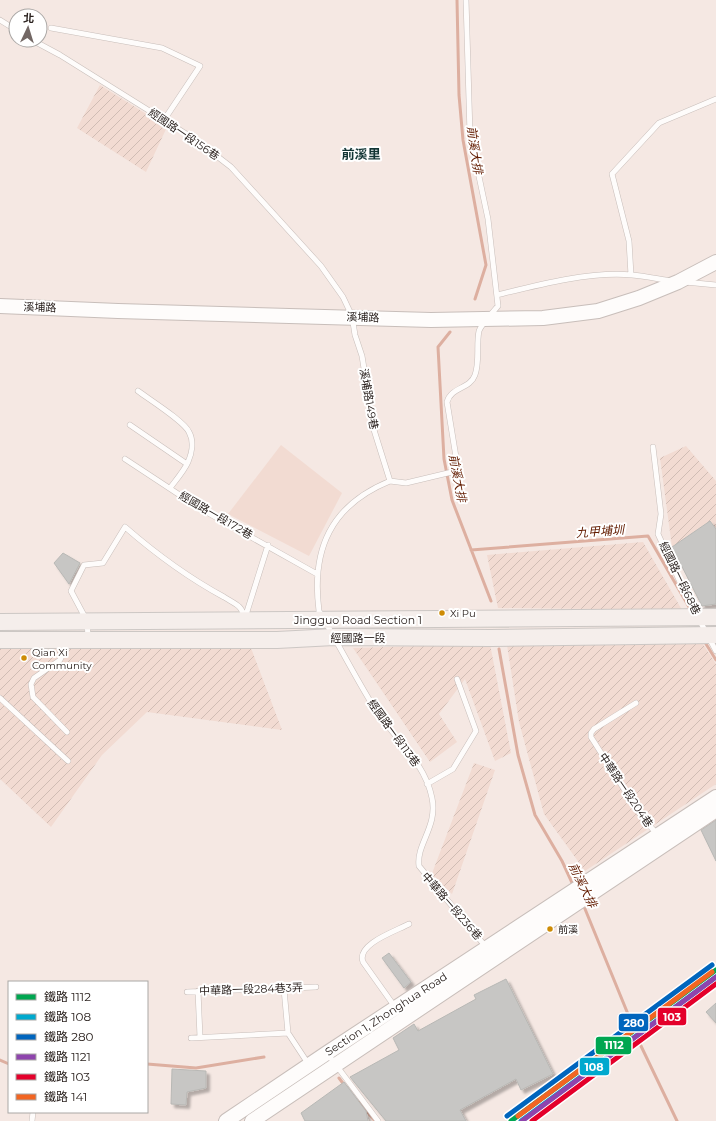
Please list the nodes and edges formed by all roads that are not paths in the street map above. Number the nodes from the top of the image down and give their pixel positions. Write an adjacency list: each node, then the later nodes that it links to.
1 (466, 0): 10 (lane)
2 (51, 28): 5 (lane)
3 (47, 48): 5 (lane, 經國路一段156巷)
4 (716, 98): 7 (lane)
5 (164, 120): 12 (lane, 經國路一段156巷)
6 (716, 262): 8 (street, 溪埔路)
7 (631, 275): 8 (lane); 10 (lane)
8 (678, 282): 9 (lane); 13 (street, 溪埔路)
9 (716, 285)
10 (497, 295): 13 (lane)
11 (0, 306): 12 (street, 溪埔路)
12 (352, 316): 13 (street, 溪埔路); 19 (lane, 溪埔路149巷)
13 (488, 319): 19 (lane)
14 (138, 391): 18 (lane, 經國路一段172巷)
15 (130, 425): 18 (lane)
16 (653, 447): 25 (lane, 經國路一段68巷)
17 (125, 459): 20 (lane)
18 (187, 464): 20 (lane, 經國路一段172巷)
19 (390, 481): 22 (lane)
20 (170, 488): 21 (lane, 經國路一段172巷)
21 (268, 545): 22 (lane, 經國路一段172巷); 24 (lane)
22 (317, 574): 27 (lane)
23 (716, 617): 25 (main road, Jingguo Road Section 1)
24 (245, 619): 26 (main road, Jingguo Road Section 1); 26 (lane); 27 (main road, Jingguo Road Section 1)
25 (699, 619): 27 (main road, Jingguo Road Section 1); 29 (lane, 經國路一段68巷)
26 (87, 621): 28 (main road, Jingguo Road Section 1); 33 (lane)
27 (325, 621): 30 (lane, 經國路一段113巷)
28 (0, 622)
29 (711, 636): 30 (main road, 經國路一段); 34 (lane, 經國路一段68巷)
30 (334, 637): 33 (main road, 經國路一段); 40 (lane, 經國路一段113巷)
31 (0, 640): 32 (main road, 經國路一段)
32 (70, 640): 33 (main road, 經國路一段); 38 (lane)
33 (88, 640)
34 (716, 651)
35 (457, 679): 40 (lane)
36 (0, 698): 39 (lane)
37 (636, 703): 43 (lane, 中華路一段204巷)
38 (67, 732)
39 (68, 761)
40 (427, 784): 45 (lane, 中華路一段236巷)
41 (716, 798): 43 (street)
42 (716, 810): 43 (street)
43 (661, 840): 45 (street, Section 1, Zhonghua Road)
44 (408, 924): 50 (lane)
45 (491, 952): 50 (street, Section 1, Zhonghua Road); 56 (street, Section 1, Zhonghua Road)
46 (316, 986): 47 (lane, 中華路一段284巷3弄)
47 (284, 989): 48 (lane, 中華路一段284巷3弄); 51 (lane)
48 (198, 991): 49 (lane, 中華路一段284巷3弄); 52 (lane)
49 (187, 992)
50 (396, 1008): 54 (street, Section 1, Zhonghua Road)
51 (288, 1033): 52 (lane); 55 (lane)
52 (200, 1037): 53 (lane)
53 (191, 1038)
54 (327, 1053): 55 (street, Section 1, Zhonghua Road); 56 (lane)
55 (310, 1065): 57 (lane); 58 (street, Section 1, Zhonghua Road)
56 (336, 1065): 57 (street, Section 1, Zhonghua Road); 60 (lane)
57 (318, 1077): 59 (street, Section 1, Zhonghua Road)
58 (226, 1121)
59 (252, 1121)
60 (378, 1121)

